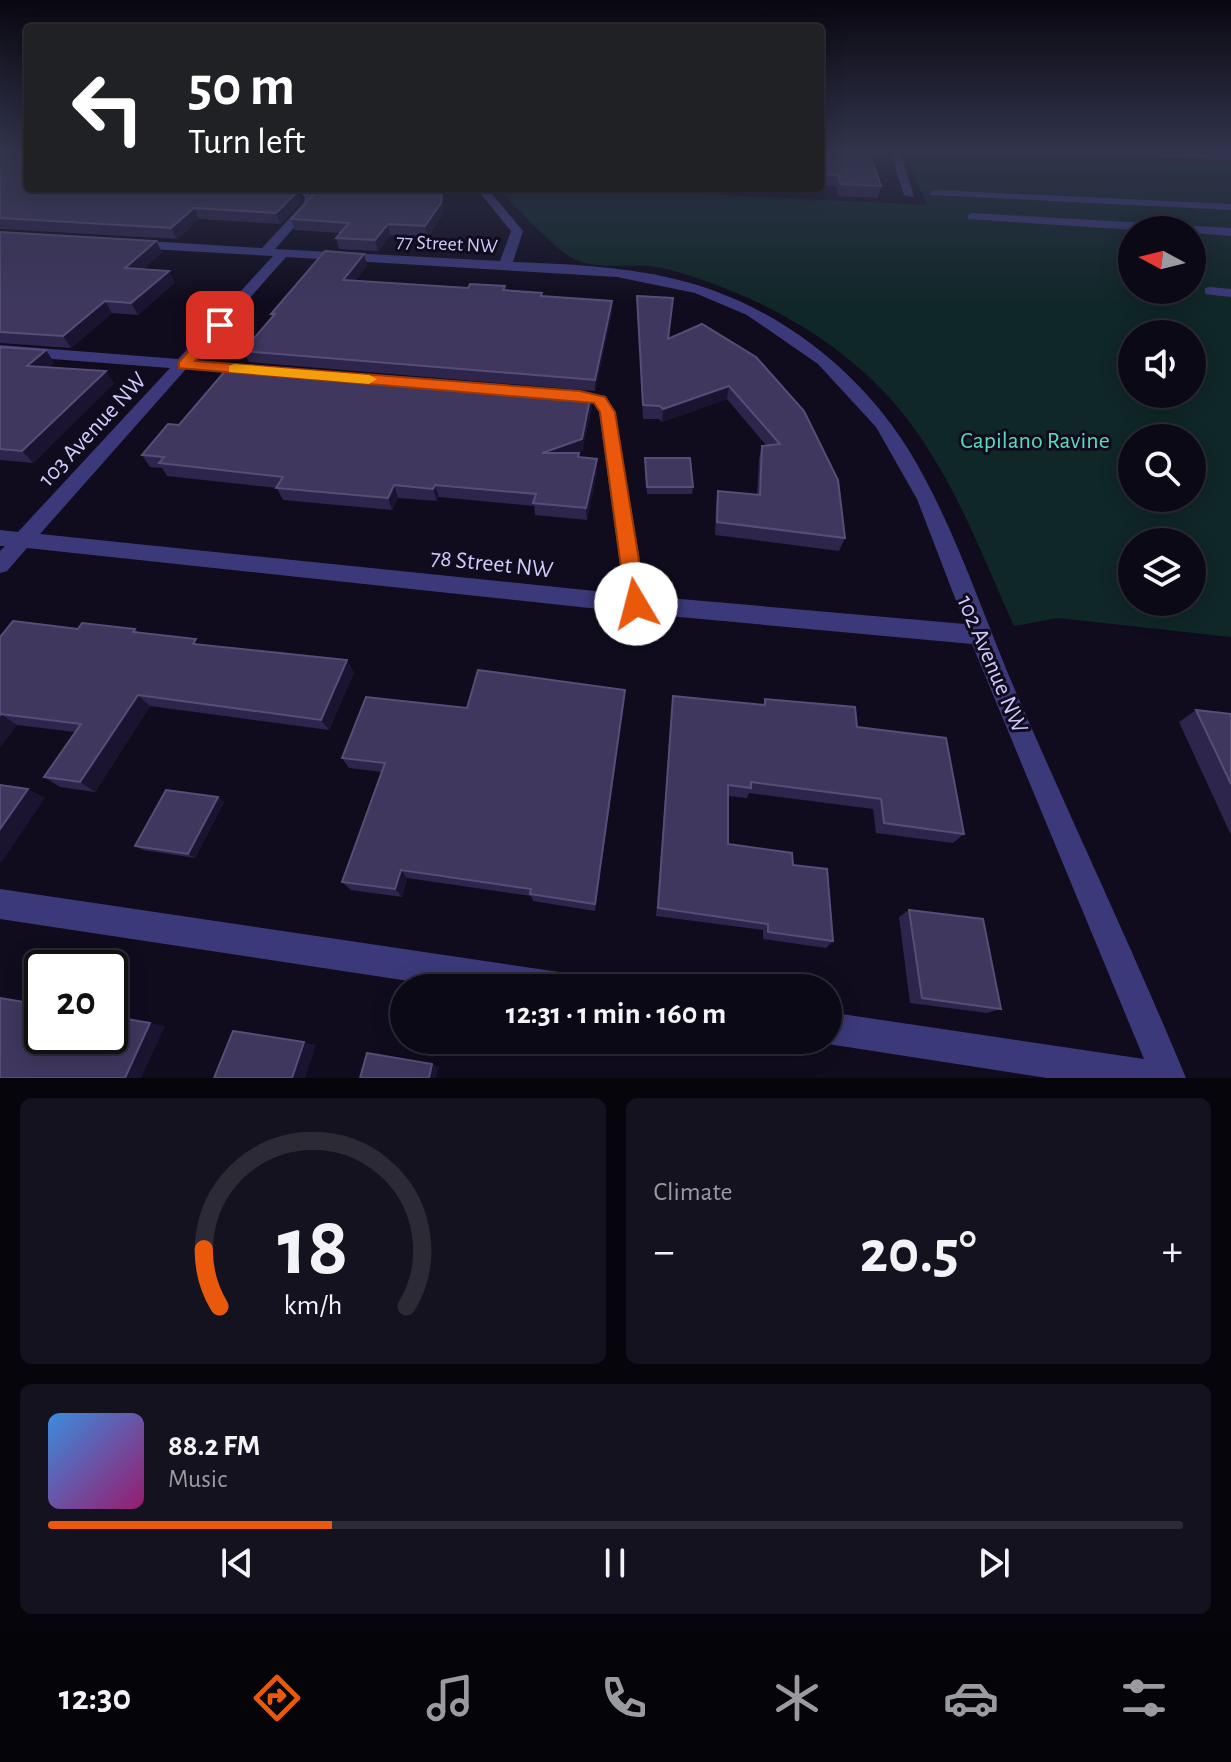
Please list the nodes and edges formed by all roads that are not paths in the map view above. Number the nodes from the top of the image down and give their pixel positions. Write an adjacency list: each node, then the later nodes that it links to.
1 (310, 201): 8 (street)
2 (492, 201): 10 (street)
3 (1111, 201): 4 (street)
4 (1231, 207)
5 (972, 217): 6 (street)
6 (1231, 232)
7 (125, 243): 8 (street, 77 Street NW)
8 (265, 252): 9 (street, 77 Street NW)
9 (283, 253): 10 (street, 77 Street NW); 15 (street, 103 Avenue NW)
10 (505, 266): 13 (street, 77 Street NW)
11 (1210, 291): 12 (street)
12 (1231, 293)
13 (742, 307): 21 (street, 102 Avenue NW)
14 (0, 350): 15 (street)
15 (184, 365): 16 (street); 18 (street, 103 Avenue NW)
16 (279, 372)
17 (548, 393): 20 (street)
18 (11, 539): 19 (street, 103 Avenue NW); 20 (street, 78 Street NW)
19 (0, 565)
20 (636, 604): 21 (street, 78 Street NW)
21 (980, 635): 26 (street, 102 Avenue NW)
22 (0, 904): 23 (street)
23 (466, 974)
24 (842, 1030): 25 (street)
25 (1157, 1078)
26 (1169, 1078)

